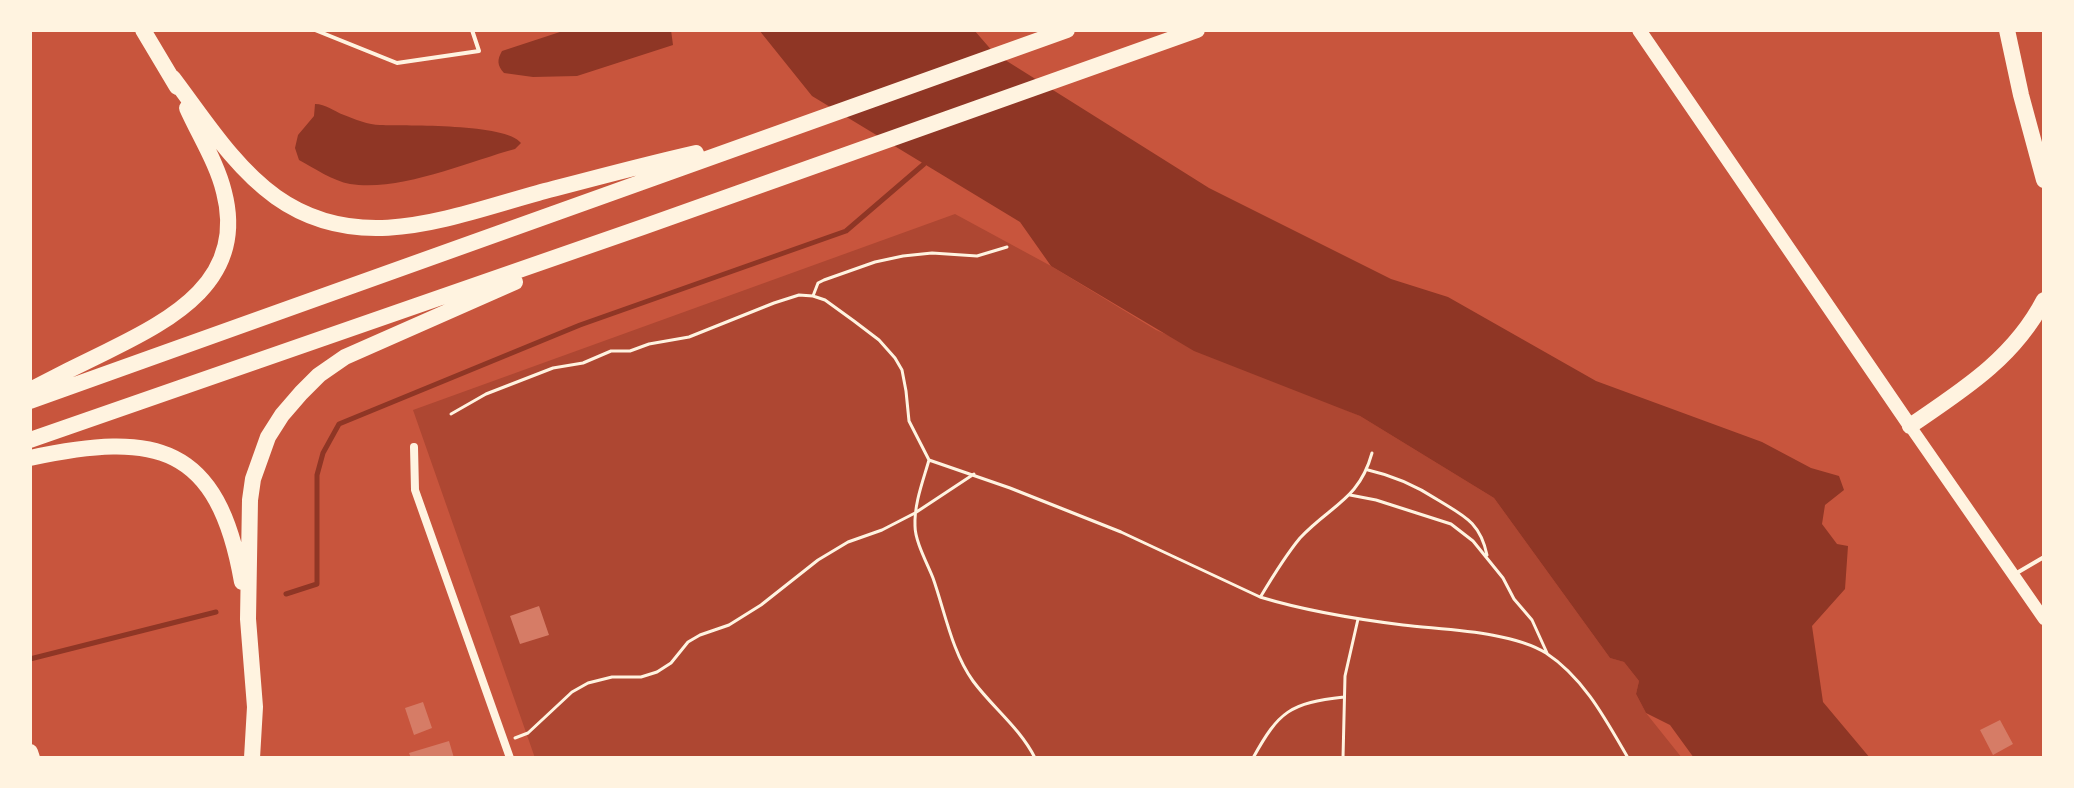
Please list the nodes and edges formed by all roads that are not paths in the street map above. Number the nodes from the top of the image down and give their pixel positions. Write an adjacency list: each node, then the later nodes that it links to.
1 (143, 30): 9 (highway)
2 (315, 30): 3 (lane)
3 (472, 30)
4 (1067, 30): 11 (highway)
5 (1197, 30): 13 (highway)
6 (1639, 30): 17 (main road)
7 (1997, 30): 10 (highway)
8 (2007, 30): 10 (highway)
9 (173, 78): 11 (highway); 15 (highway)
10 (2021, 95): 12 (highway)
11 (775, 134): 16 (highway)
12 (2044, 180)
13 (643, 227): 18 (highway); 23 (highway)
14 (2044, 300): 17 (highway)
15 (30, 390)
16 (30, 401)
17 (1910, 426): 22 (main road)
18 (30, 440)
19 (414, 447): 28 (street)
20 (30, 458): 23 (highway)
21 (2044, 557): 22 (lane)
22 (2014, 575): 24 (main road)
23 (248, 619): 27 (highway)
24 (2044, 619)
25 (30, 752): 26 (highway)
26 (32, 758)
27 (252, 758)
28 (510, 758)

